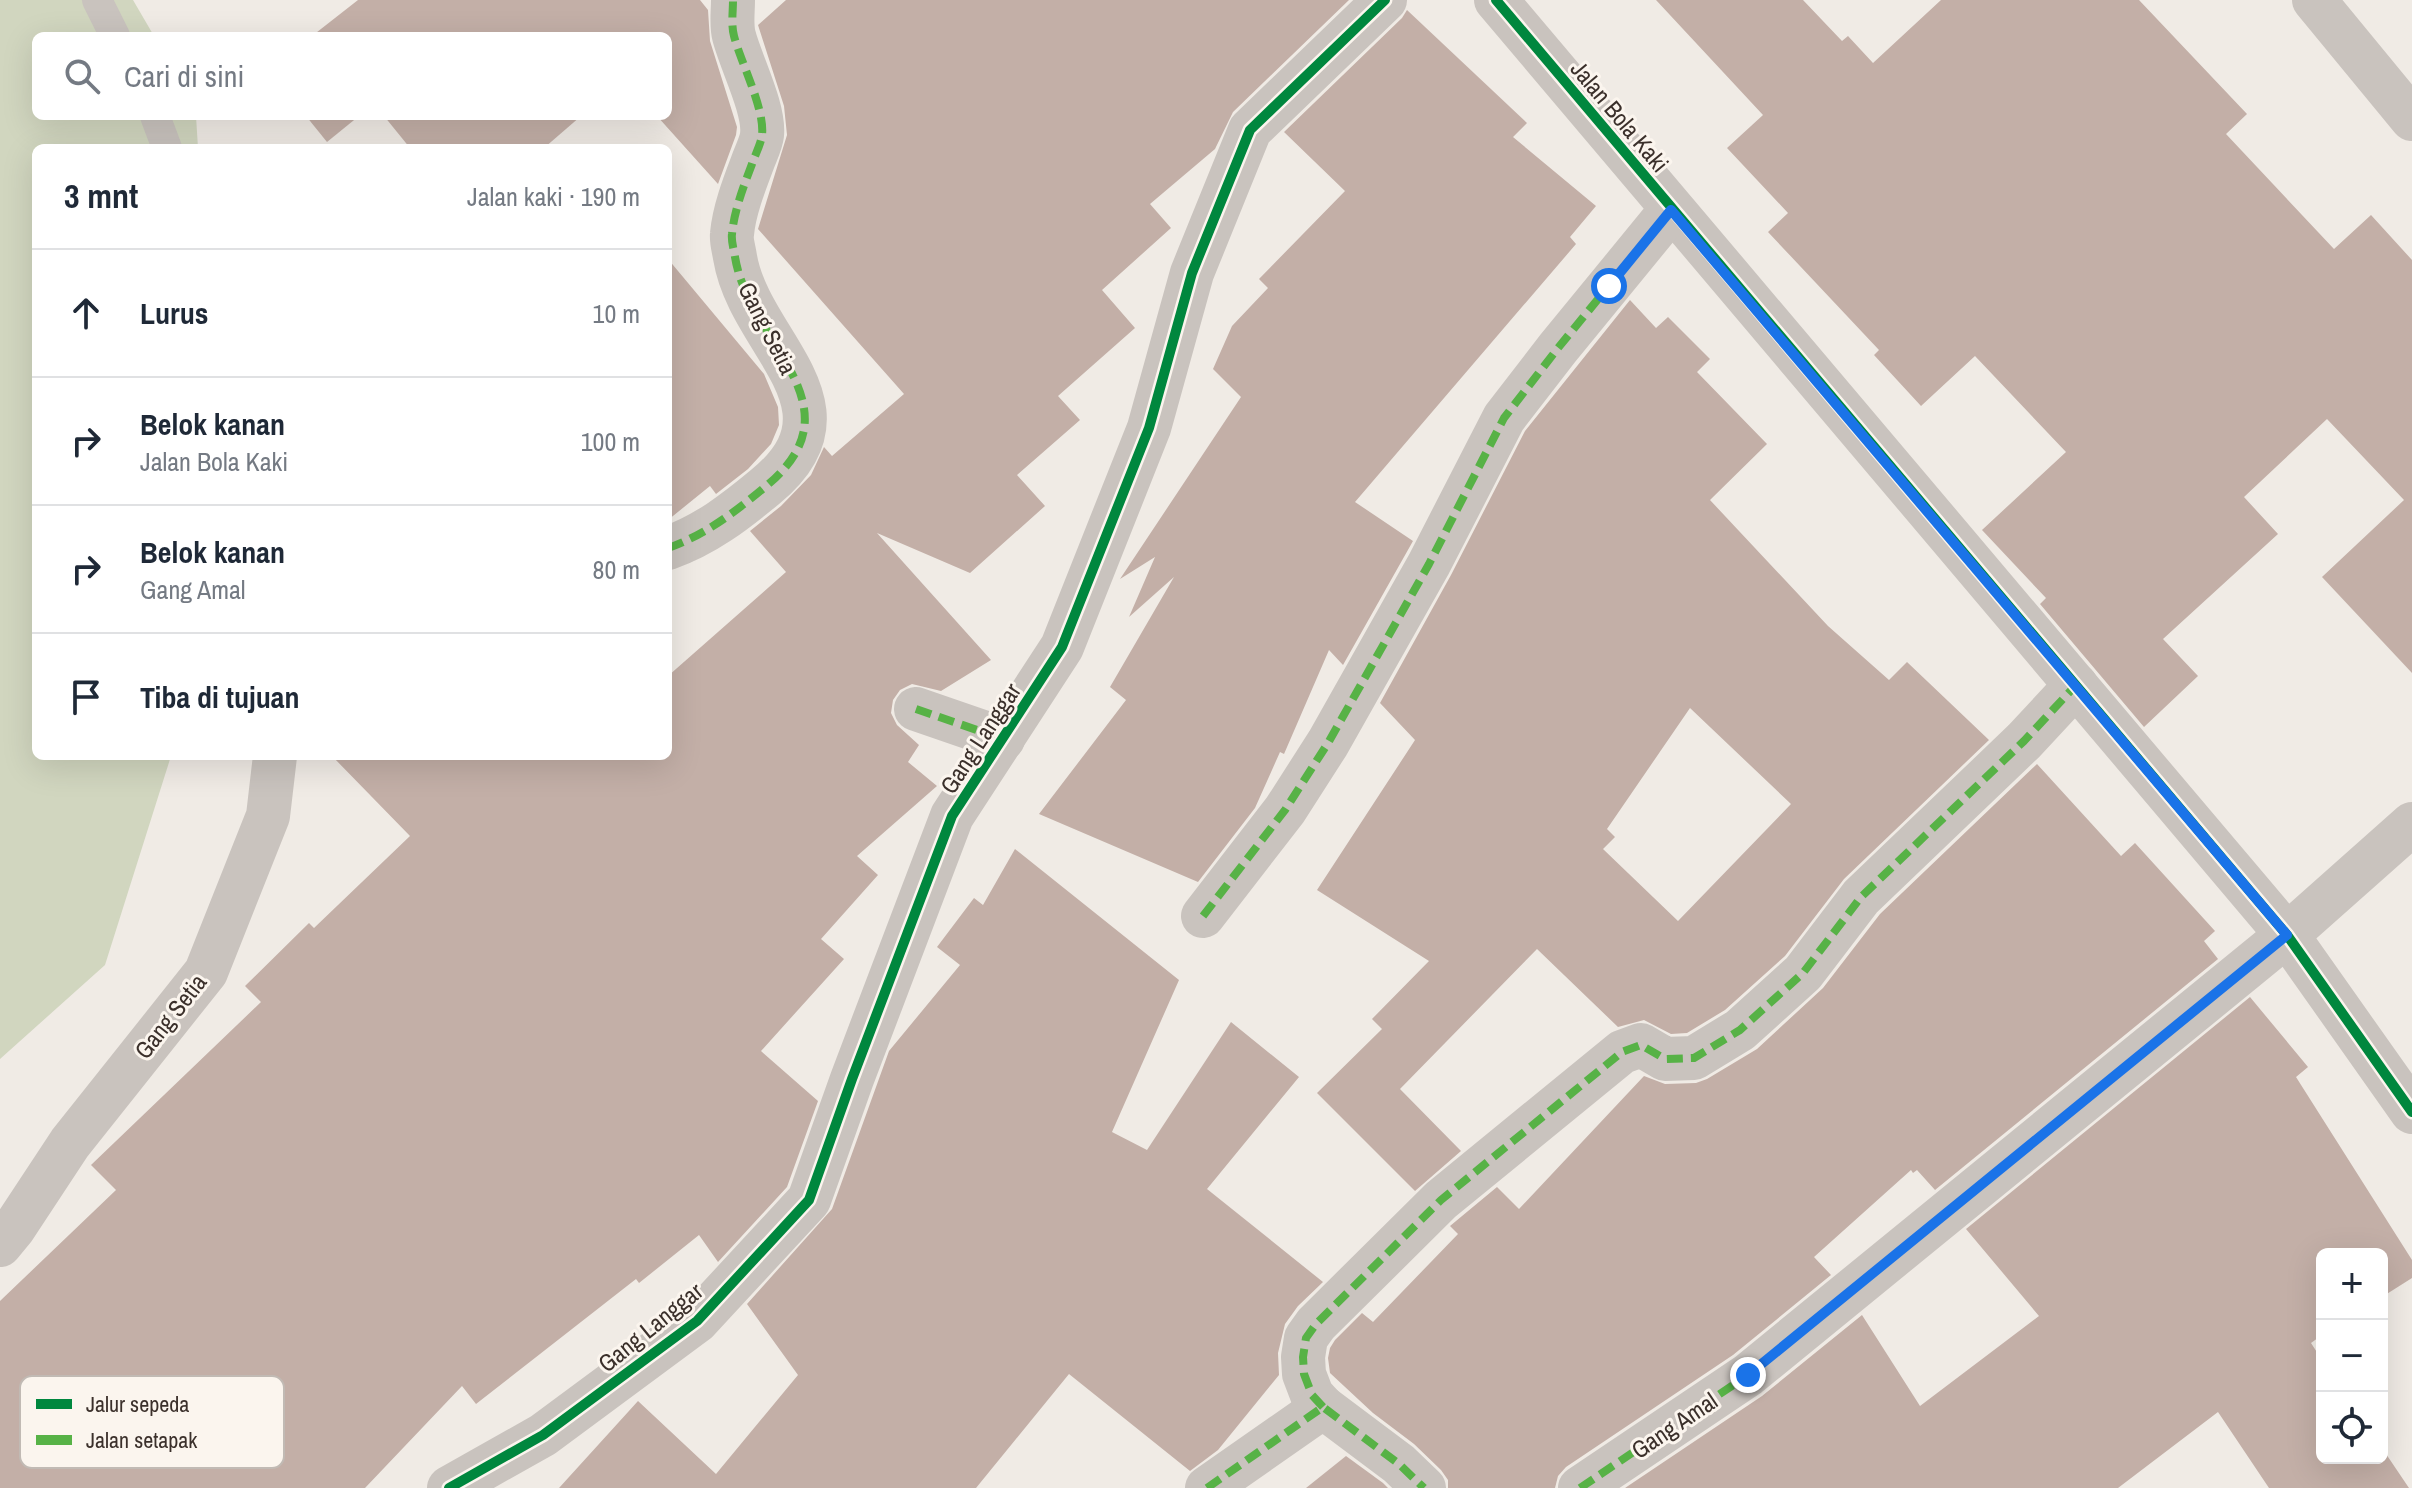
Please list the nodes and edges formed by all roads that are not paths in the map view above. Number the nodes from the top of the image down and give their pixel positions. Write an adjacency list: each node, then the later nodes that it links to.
1 (97, 0): 6 (lane)
2 (733, 0): 11 (street, Gang Setia)
3 (1385, 0): 14 (street, Gang Langgar)
4 (1496, 0): 10 (street, Jalan Bola Kaki)
5 (2314, 0): 7 (street)
6 (113, 32)
7 (2412, 119)
8 (156, 120): 9 (lane)
9 (166, 144)
10 (1671, 210): 12 (street, Jalan Bola Kaki); 17 (street)
11 (672, 547)
12 (2076, 685): 18 (street, Jalan Bola Kaki); 21 (street)
13 (916, 709): 14 (street)
14 (1003, 739): 23 (street, Gang Langgar)
15 (275, 760): 20 (street, Gang Setia)
16 (2412, 824): 18 (street, Gang Amal)
17 (1203, 916)
18 (2287, 935): 19 (street, Jalan Bola Kaki); 25 (street, Gang Amal)
19 (2412, 1112)
20 (0, 1245)
21 (1323, 1407): 22 (street); 24 (street)
22 (1209, 1487)
23 (449, 1488)
24 (1424, 1488)
25 (1580, 1488)

